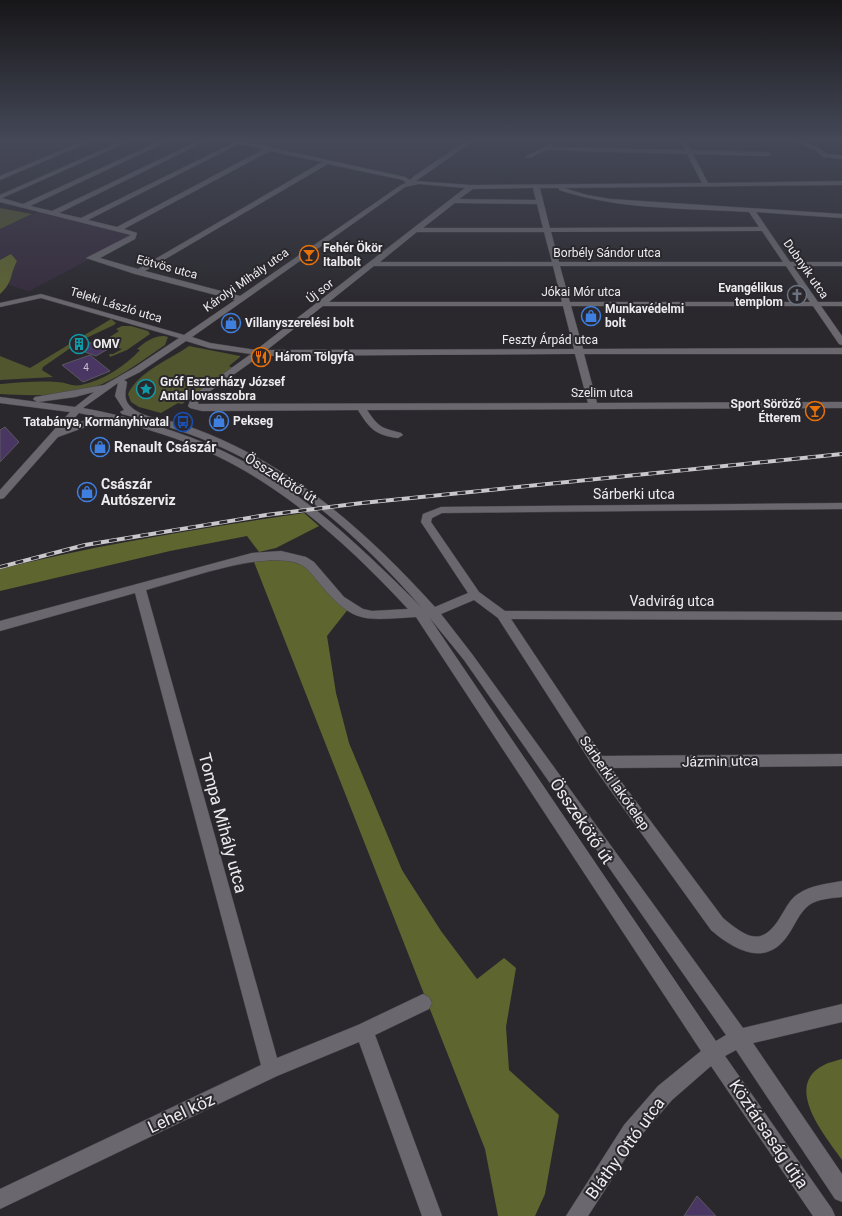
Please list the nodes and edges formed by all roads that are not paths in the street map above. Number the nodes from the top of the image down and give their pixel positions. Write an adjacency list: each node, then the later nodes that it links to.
1 (42, 198): 13 (street)
2 (85, 198): 15 (street)
3 (126, 198): 17 (street)
4 (178, 198): 18 (street)
5 (266, 198): 26 (street)
6 (386, 198): 27 (street, Károlyi Mihály utca)
7 (457, 198): 11 (street, Új sor)
8 (539, 198): 12 (street)
9 (590, 198): 14 (street)
10 (0, 200): 13 (street)
11 (453, 201): 12 (street); 20 (street, Új sor)
12 (540, 202): 21 (street)
13 (24, 206): 15 (street)
14 (751, 210): 16 (street); 19 (street, Dubnyik utca)
15 (53, 213): 17 (street)
16 (842, 216)
17 (83, 220): 18 (street)
18 (119, 229): 26 (street, Eötvös utca)
19 (764, 229): 21 (street); 24 (street, Dubnyik utca)
20 (416, 230): 21 (street); 22 (street, Új sor)
21 (548, 230): 23 (street)
22 (372, 264): 23 (street, Borbély Sándor utca); 28 (street, Új sor)
23 (557, 264): 24 (street, Borbély Sándor utca); 29 (street)
24 (788, 264): 25 (street, Borbély Sándor utca); 30 (street, Dubnyik utca)
25 (842, 264)
26 (138, 272): 27 (street, Eötvös utca)
27 (241, 299): 33 (street, Károlyi Mihály utca)
28 (320, 304): 29 (street, Jókai Mór utca); 37 (street, Új sor)
29 (567, 304): 30 (street, Jókai Mór utca); 36 (street)
30 (816, 304): 31 (street, Jókai Mór utca); 34 (street, Dubnyik utca)
31 (842, 304)
32 (0, 305): 33 (street, Teleki László utca)
33 (185, 338): 37 (street, Teleki László utca); 38 (street, Károlyi Mihály utca)
34 (842, 342)
35 (842, 351): 36 (street, Feszty Árpád utca)
36 (579, 352): 37 (street, Feszty Árpád utca); 43 (street)
37 (258, 353): 42 (street, Új sor)
38 (120, 381): 40 (street); 45 (street, Károlyi Mihály utca); 46 (street)
39 (0, 400): 40 (street, Összekötő út)
40 (37, 402): 45 (street, Összekötő út); 47 (street)
41 (842, 405): 43 (street, Szelim utca)
42 (193, 406): 44 (street, Szelim utca)
43 (593, 406): 44 (street, Szelim utca)
44 (361, 407): 48 (street)
45 (83, 408): 46 (street, Összekötő út); 47 (street, Károlyi Mihály utca)
46 (131, 418): 47 (street); 54 (street, Összekötő út); 55 (street, Összekötő út)
47 (56, 434): 49 (street, Károlyi Mihály utca)
48 (398, 435)
49 (0, 496)
50 (842, 506): 51 (street, Sárberki utca)
51 (427, 516): 53 (street, Sárberki lakótelep)
52 (139, 587): 54 (street); 58 (street); 67 (street, Tompa Mihály utca)
53 (475, 595): 55 (street); 56 (street, Sárberki lakótelep)
54 (418, 612): 55 (street); 66 (street, Összekötő út)
55 (434, 612): 65 (street, Összekötő út)
56 (502, 615): 57 (street, Vadvirág utca); 60 (street, Sárberki lakótelep)
57 (842, 616)
58 (0, 626)
59 (842, 760): 60 (street, Jázmin utca)
60 (598, 762): 61 (street, Sárberki lakótelep)
61 (842, 889)
62 (423, 1003): 64 (street, Lehel köz)
63 (842, 1013): 65 (street, Bláthy Ottó utca)
64 (364, 1031): 67 (street, Lehel köz); 70 (street)
65 (740, 1038): 66 (street, Bláthy Ottó utca); 68 (street, Köztársaság útja)
66 (714, 1052): 71 (street, Bláthy Ottó utca); 72 (street, Köztársaság útja)
67 (270, 1070): 69 (street, Lehel köz)
68 (842, 1192)
69 (0, 1199)
70 (432, 1216)
71 (576, 1216)
72 (825, 1216)

